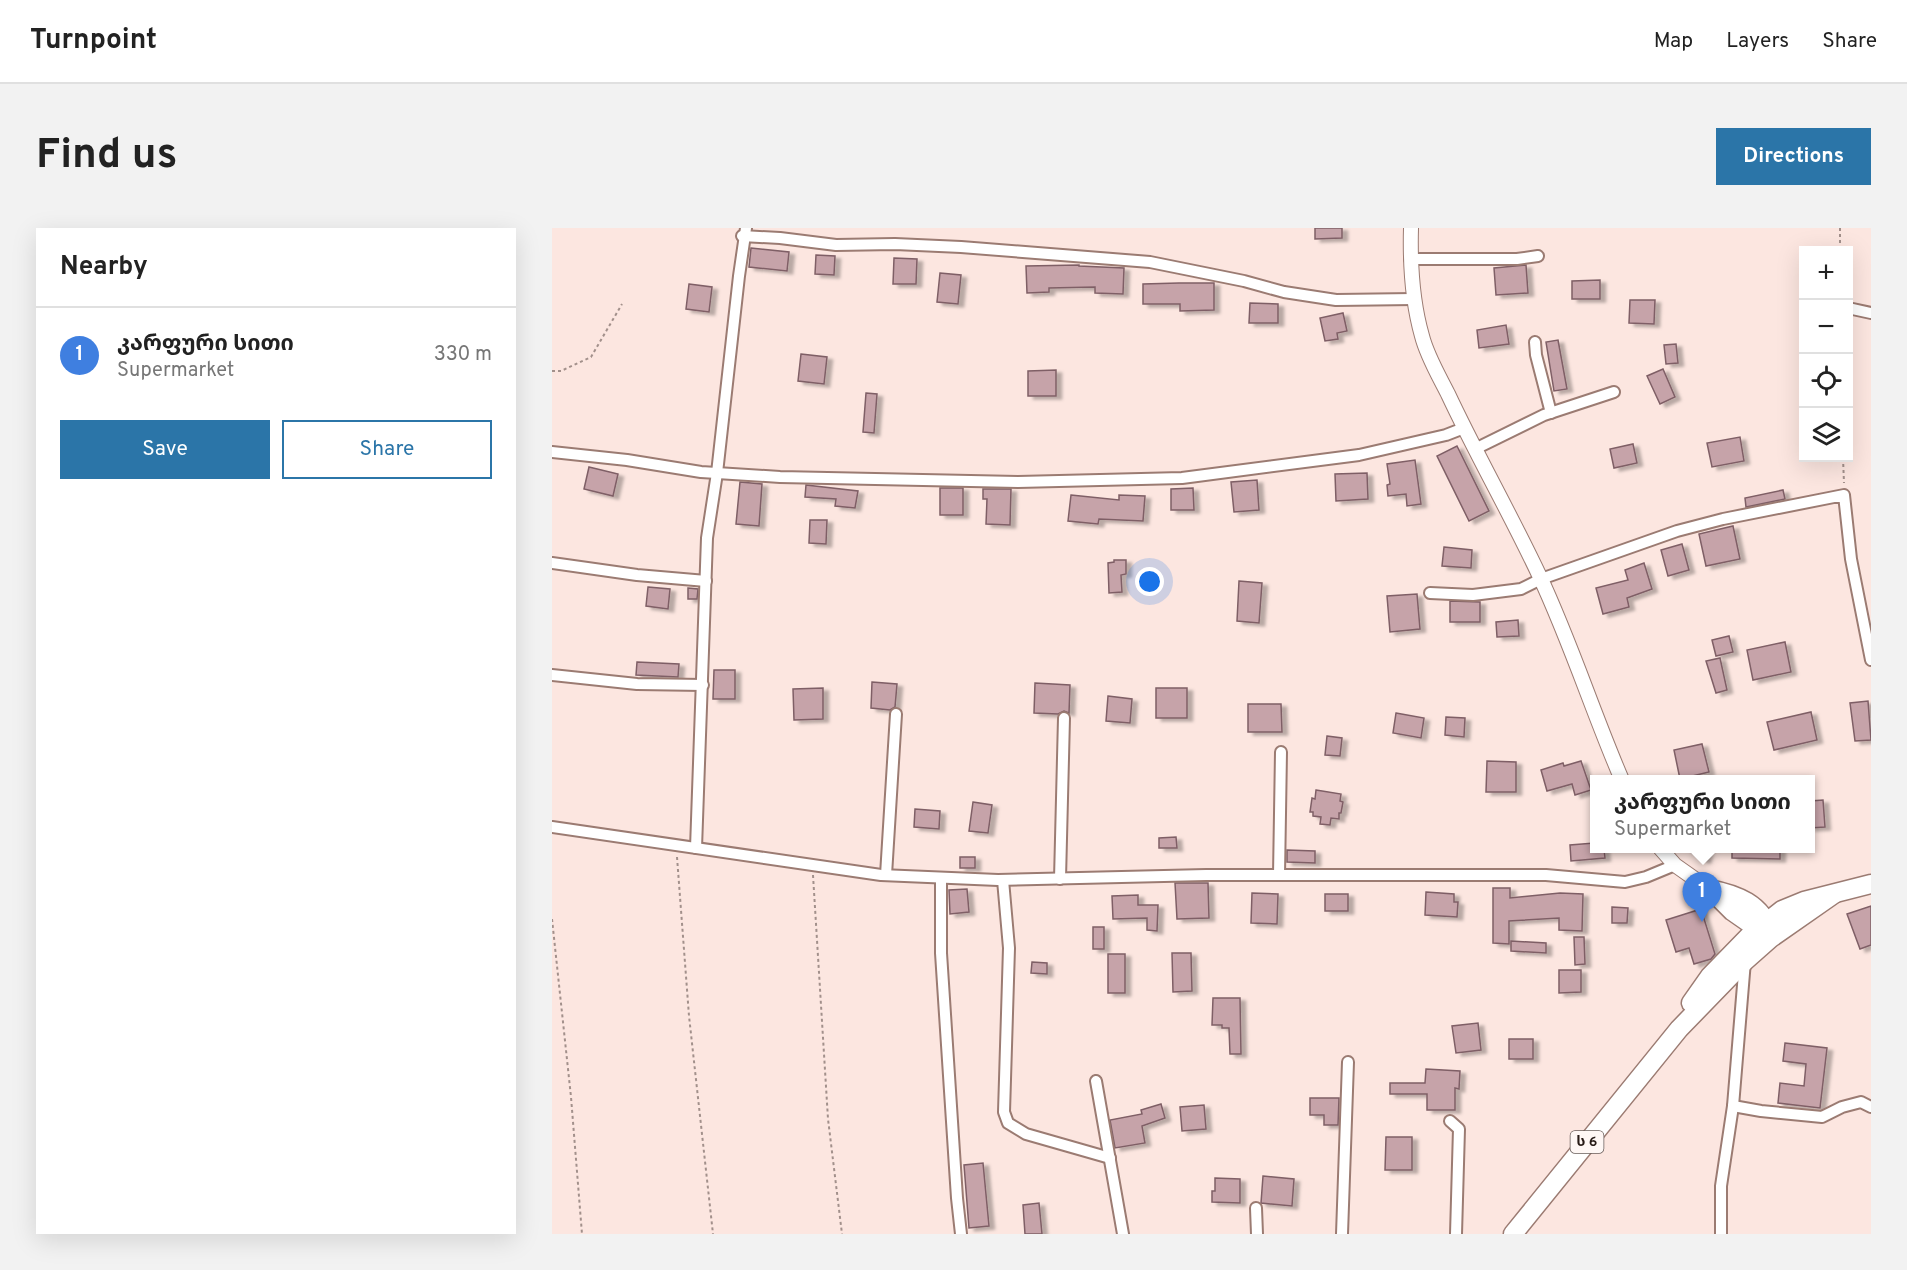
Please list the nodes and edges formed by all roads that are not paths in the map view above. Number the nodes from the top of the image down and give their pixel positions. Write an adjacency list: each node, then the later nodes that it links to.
1 (1411, 228): 4 (street)
2 (744, 233): 5 (street); 14 (street)
3 (1538, 256): 4 (street)
4 (1410, 259): 5 (street)
5 (1414, 299): 11 (street)
6 (1853, 309): 7 (street)
7 (1871, 313)
8 (1534, 342): 10 (street)
9 (1614, 392): 10 (street)
10 (1551, 413): 12 (street)
11 (1464, 428): 12 (street); 14 (street)
12 (1475, 449): 16 (street)
13 (552, 452): 14 (street)
14 (717, 473): 17 (street)
15 (552, 563): 17 (street)
16 (1541, 579): 18 (street); 19 (street); 25 (street)
17 (706, 581): 21 (street)
18 (1430, 593)
19 (1871, 660)
20 (552, 675): 21 (street)
21 (703, 685): 27 (street)
22 (896, 714): 30 (street)
23 (1064, 718): 33 (street)
24 (1281, 752): 31 (street)
25 (1620, 775)
26 (552, 827): 27 (street)
27 (696, 848): 30 (street)
28 (1664, 853): 29 (street)
29 (1675, 866): 31 (street); 36 (street)
30 (886, 875): 32 (street)
31 (1279, 875): 33 (street)
32 (941, 878): 34 (street); 50 (street)
33 (1060, 879): 34 (street)
34 (1003, 880): 48 (street)
35 (1871, 884): 37 (highway, ს 6)
36 (1709, 889): 38 (highway); 40 (highway)
37 (1834, 894): 39 (highway, ს 6); 40 (highway, ს 6)
38 (1753, 905): 39 (highway); 40 (highway)
39 (1788, 907): 40 (highway, ს 6)
40 (1765, 929): 41 (highway, ს 6); 42 (highway, ს 6)
41 (1745, 961): 42 (highway, ს 6); 45 (street)
42 (1662, 1050): 55 (highway, ს 6)
43 (1348, 1062): 53 (street)
44 (1096, 1081): 48 (street)
45 (1733, 1106): 46 (street); 56 (street)
46 (1871, 1107)
47 (1450, 1121): 54 (street)
48 (1110, 1158): 51 (street)
49 (1256, 1208): 52 (street)
50 (961, 1234)
51 (1124, 1234)
52 (1257, 1234)
53 (1342, 1234)
54 (1456, 1234)
55 (1513, 1234)
56 (1721, 1234)

